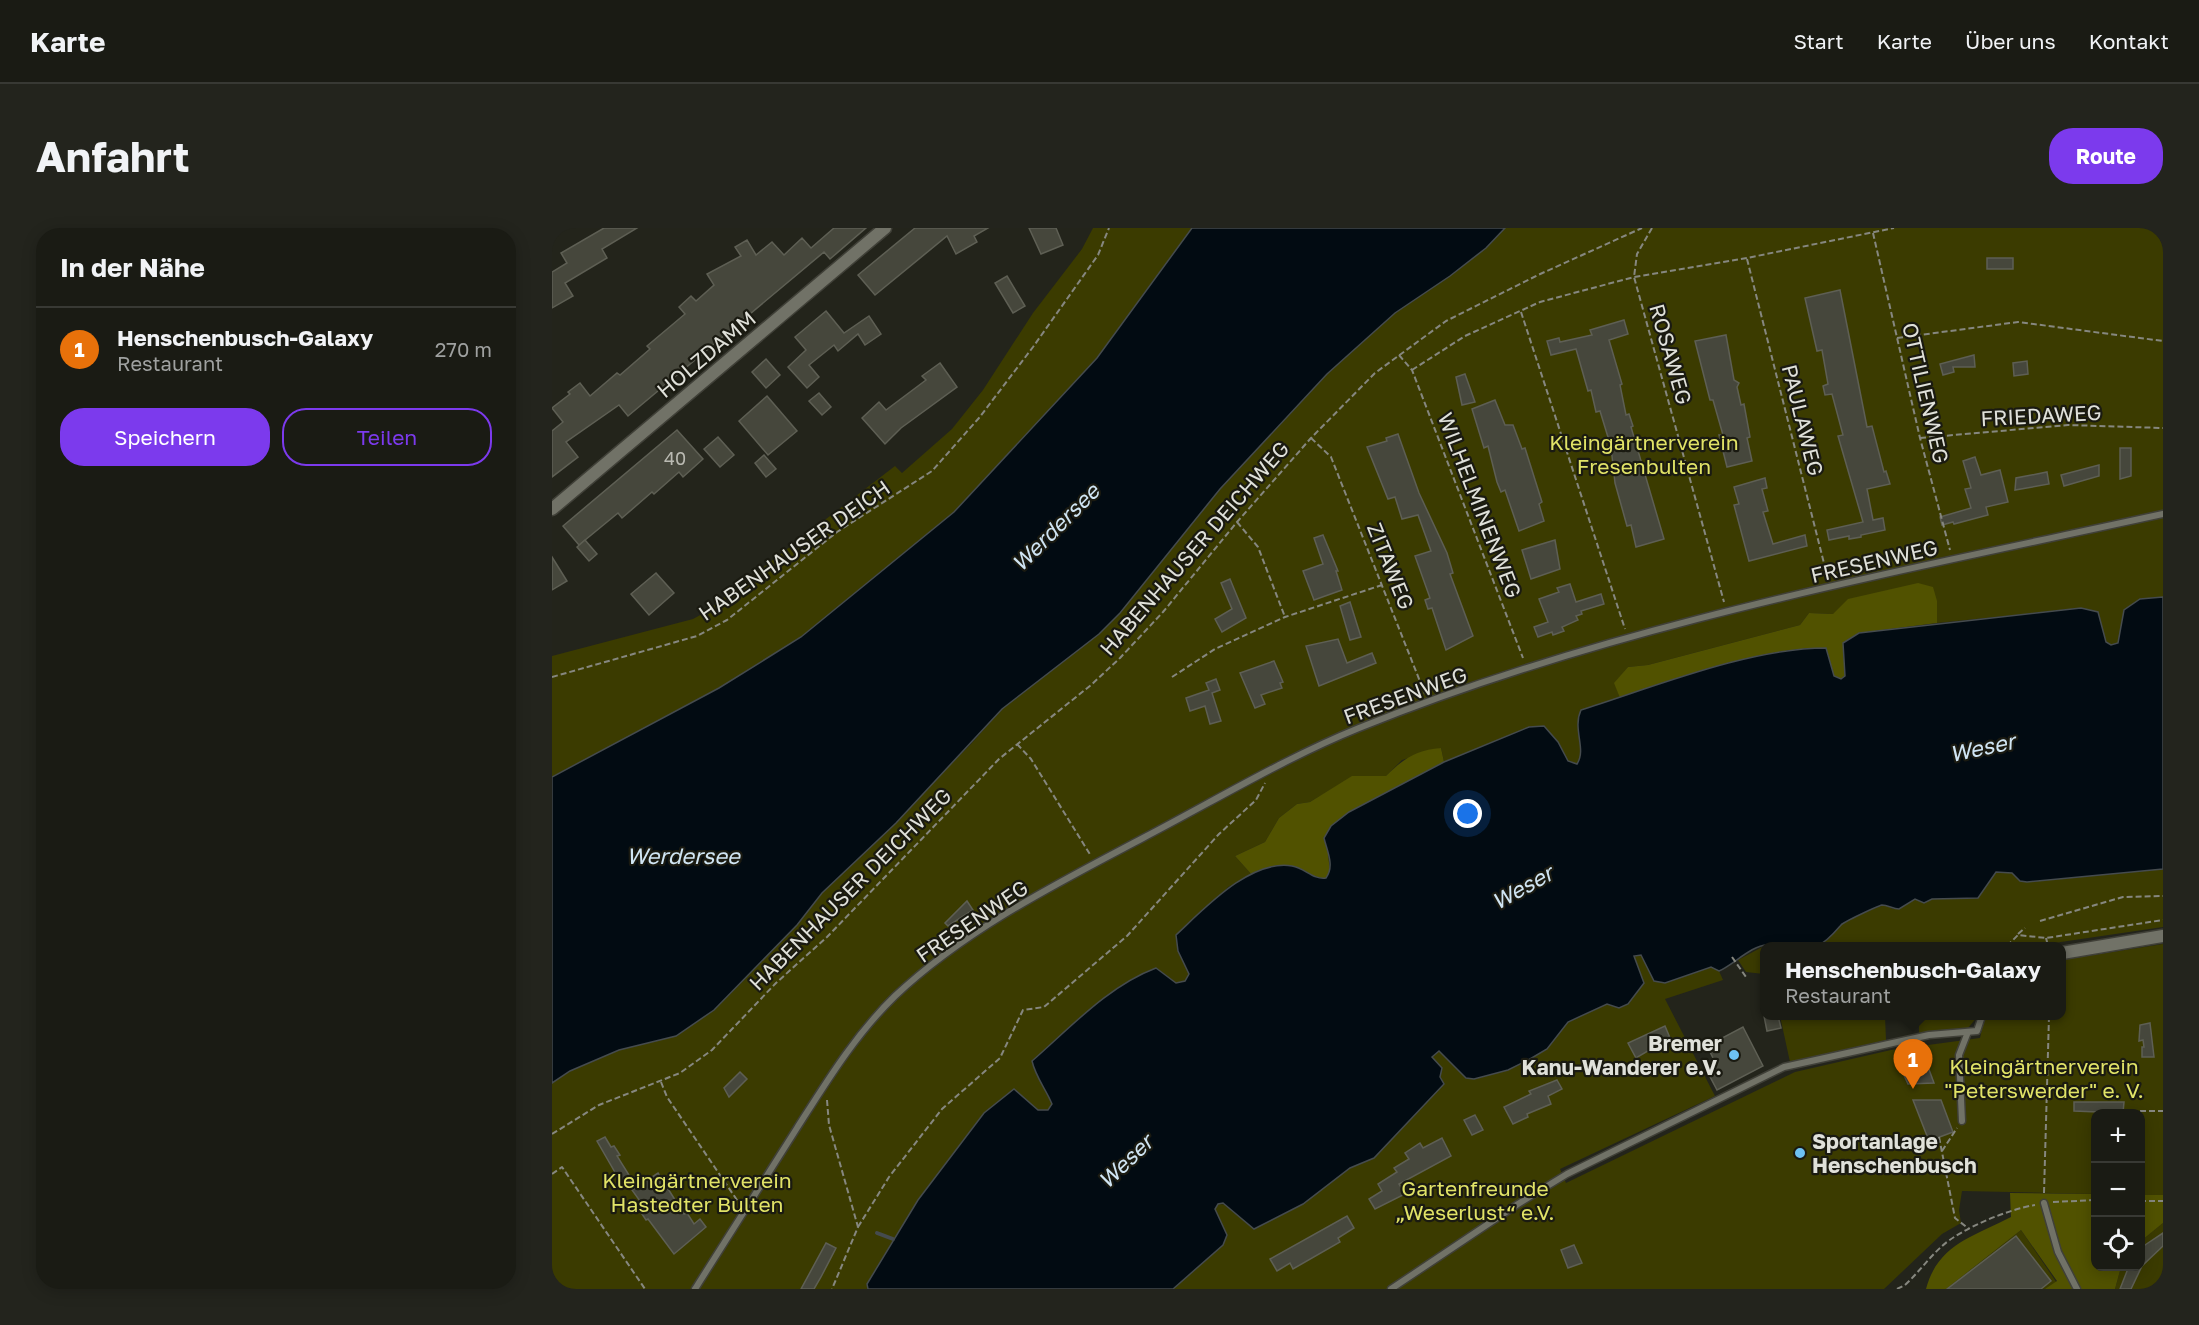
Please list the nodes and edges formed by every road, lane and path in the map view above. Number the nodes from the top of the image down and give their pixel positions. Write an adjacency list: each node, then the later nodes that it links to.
1 (885, 228): 17 (street, HOLZDAMM)
2 (1109, 228): 27 (path, HABENHAUSER DEICH)
3 (1642, 228): 12 (path, HABENHAUSER DEICHWEG)
4 (1652, 228): 8 (path)
5 (1894, 228): 6 (path)
6 (1873, 233): 7 (path); 10 (path, OTTILIENWEG)
7 (1747, 258): 8 (path); 22 (path, PAULAWEG)
8 (1634, 277): 9 (path); 23 (path, ROSAWEG)
9 (1521, 311): 13 (path); 25 (path)
10 (1897, 338): 11 (path); 16 (path, OTTILIENWEG)
11 (2163, 341)
12 (1399, 355): 13 (path, WILHELMINENWEG); 15 (path, HABENHAUSER DEICHWEG)
13 (1412, 370): 26 (path, WILHELMINENWEG)
14 (2163, 428): 16 (path, FRIEDAWEG)
15 (1311, 438): 19 (path, HABENHAUSER DEICHWEG); 21 (path, ZITAWEG)
16 (1920, 438): 20 (path, OTTILIENWEG)
17 (552, 509)
18 (2163, 514): 20 (lane, FRESENWEG)
19 (1237, 522): 24 (path); 30 (path, HABENHAUSER DEICHWEG)
20 (1953, 560): 22 (lane, FRESENWEG)
21 (1382, 585): 24 (path); 29 (path, ZITAWEG)
22 (1830, 588): 23 (lane, FRESENWEG)
23 (1727, 613): 25 (lane, FRESENWEG)
24 (1286, 617): 28 (path)
25 (1628, 637): 26 (lane, FRESENWEG)
26 (1527, 669): 29 (lane, FRESENWEG)
27 (552, 677)
28 (1172, 677)
29 (1428, 702): 31 (lane, FRESENWEG)
30 (1017, 744): 32 (path); 48 (path, HABENHAUSER DEICHWEG)
31 (1275, 769): 32 (lane, FRESENWEG); 62 (path)
32 (1096, 863): 49 (lane, FRESENWEG)
33 (2163, 896): 35 (path)
34 (2163, 920): 39 (path)
35 (2040, 921)
36 (2025, 928): 37 (path)
37 (2018, 935): 39 (path); 40 (path)
38 (2163, 936): 42 (street)
39 (2046, 938): 41 (path)
40 (2011, 942)
41 (2047, 942)
42 (2066, 951)
43 (1732, 957): 44 (path)
44 (1746, 977)
45 (1981, 1020): 47 (lane)
46 (2049, 1020): 60 (path)
47 (1968, 1032): 52 (lane); 68 (lane)
48 (660, 1081): 53 (path, HABENHAUSER DEICHWEG); 61 (path)
49 (825, 1083): 61 (lane, FRESENWEG); 62 (path)
50 (2145, 1111): 51 (path)
51 (2163, 1111)
52 (1962, 1121): 55 (path)
53 (552, 1134)
54 (1940, 1137): 55 (path)
55 (1942, 1151): 63 (path)
56 (552, 1174): 65 (path)
57 (2091, 1200): 60 (path)
58 (2145, 1201): 59 (path)
59 (2163, 1201)
60 (2044, 1203): 63 (path); 71 (lane)
61 (744, 1210): 66 (lane, FRESENWEG)
62 (858, 1227): 67 (path)
63 (1970, 1229): 64 (path)
64 (1905, 1285): 69 (path); 70 (path)
65 (645, 1289)
66 (695, 1289)
67 (832, 1289)
68 (1390, 1289)
69 (1897, 1289)
70 (1908, 1289)
71 (2077, 1289)

